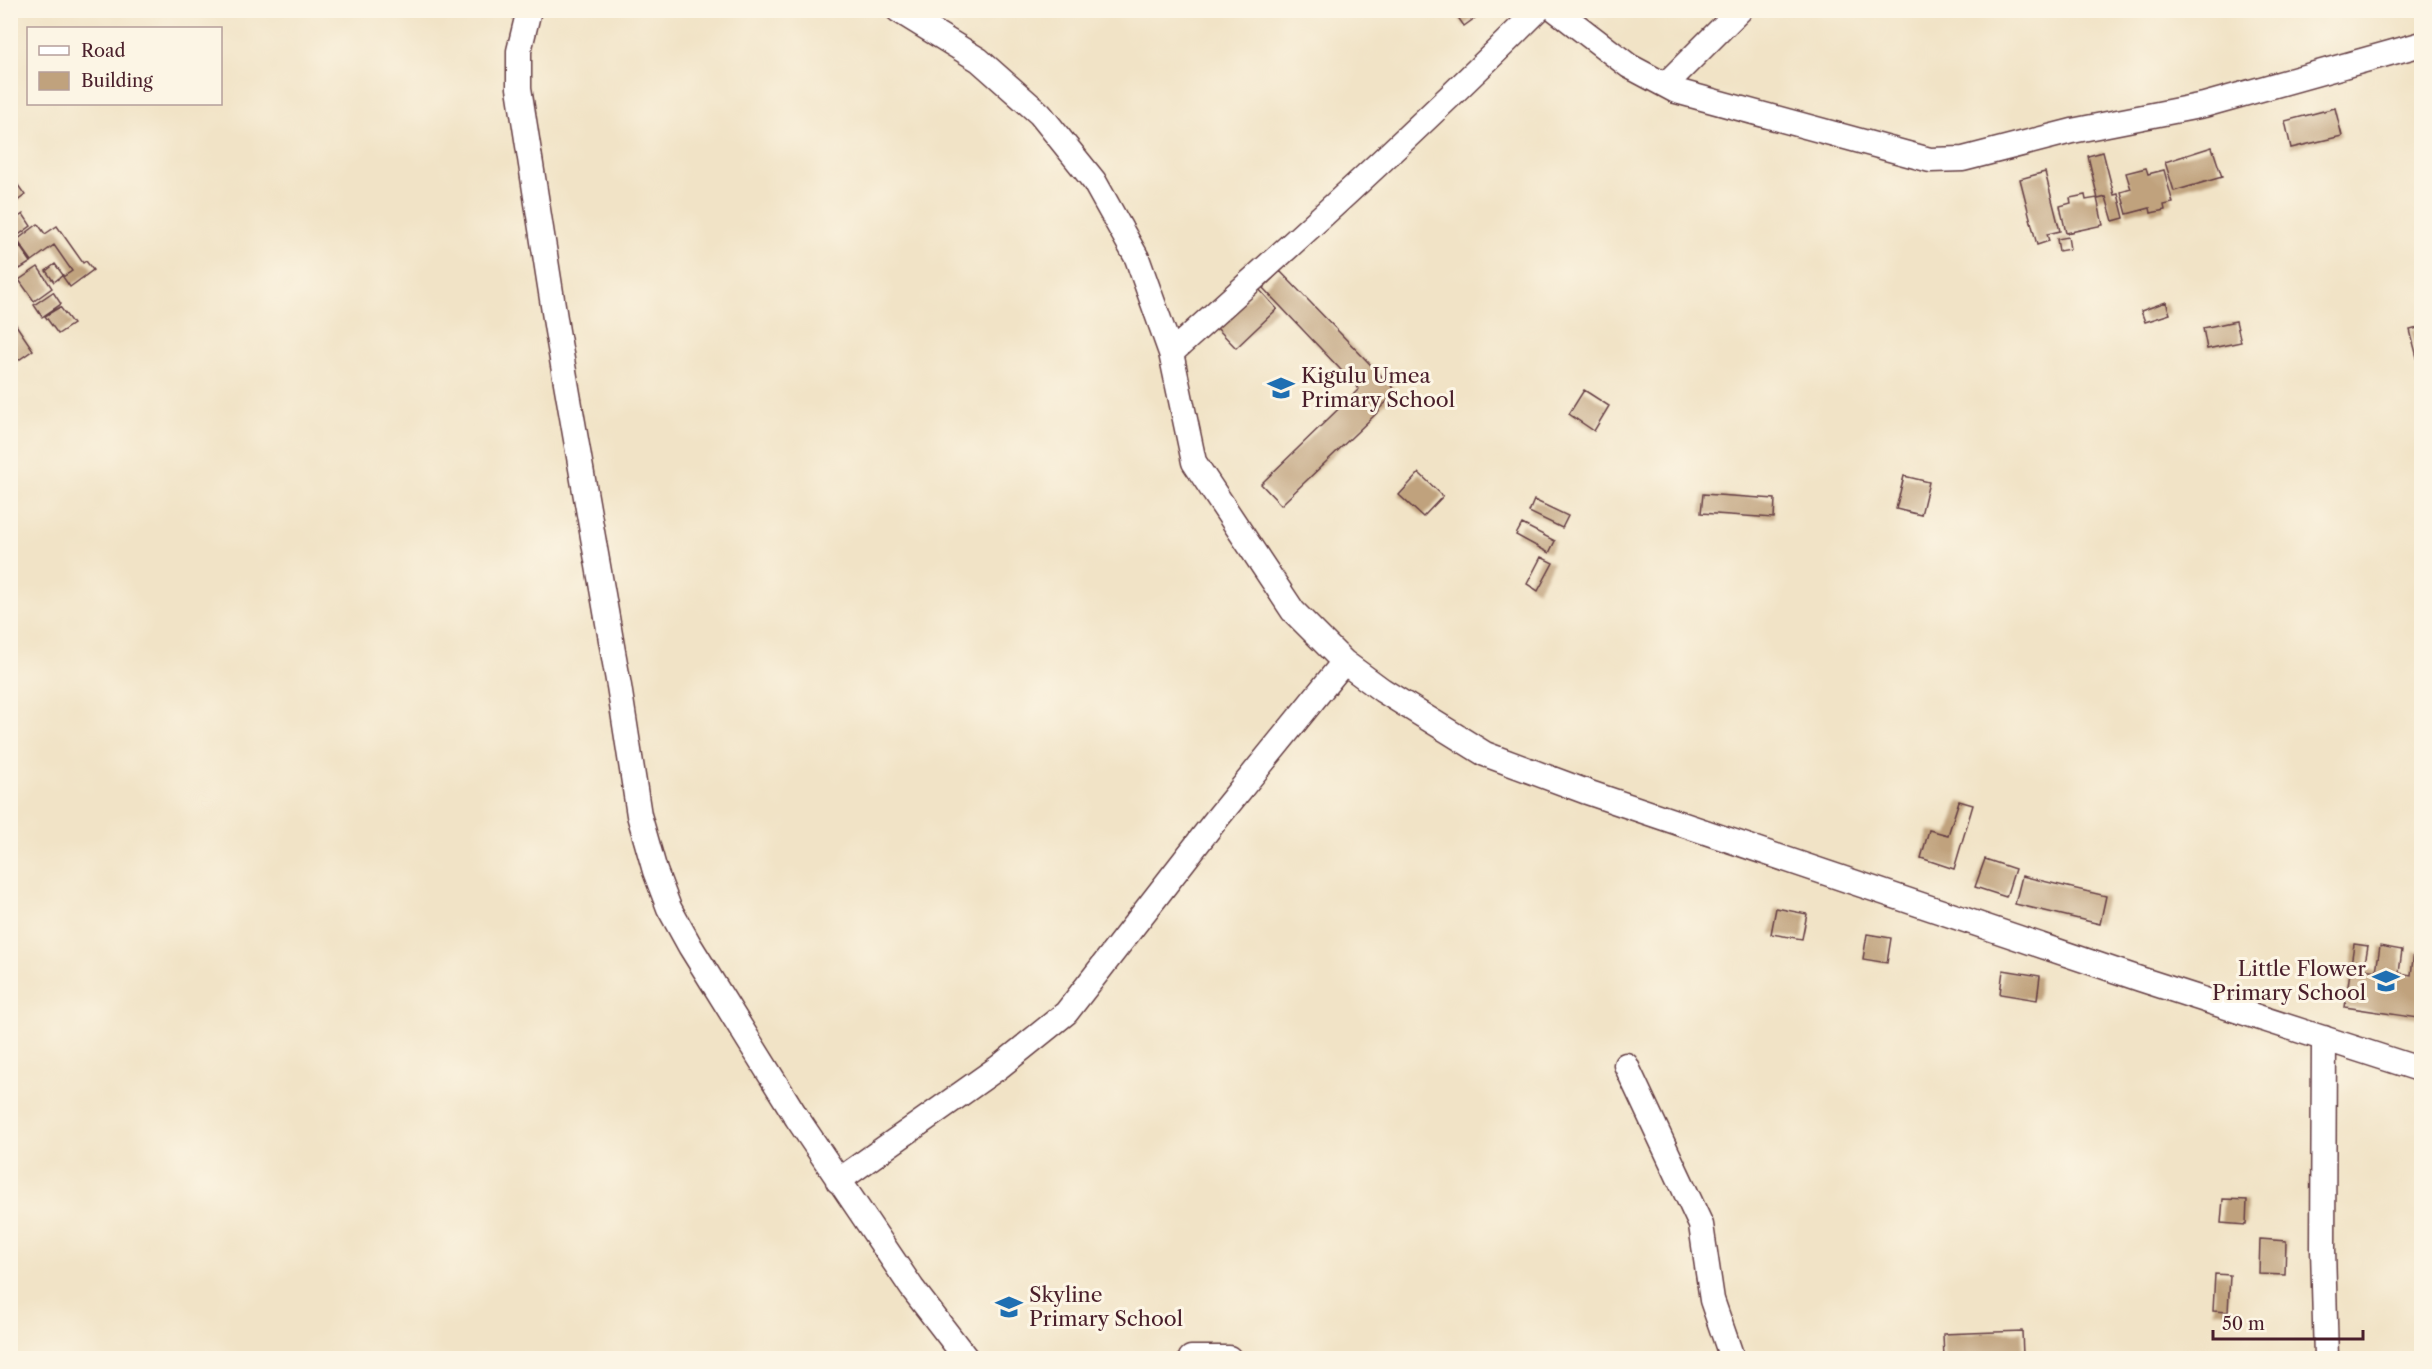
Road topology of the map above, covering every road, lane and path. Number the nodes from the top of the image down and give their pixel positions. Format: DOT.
graph roads {
  1 [pos="529,10"];
  2 [pos="897,10"];
  3 [pos="1740,10"];
  4 [pos="1540,11"];
  5 [pos="2421,44"];
  6 [pos="1665,85"];
  7 [pos="1171,353"];
  8 [pos="1344,662"];
  9 [pos="2324,1038"];
  10 [pos="1626,1065"];
  11 [pos="2421,1070"];
  12 [pos="838,1181"];
  13 [pos="966,1359"];
  14 [pos="1191,1359"];
  15 [pos="1229,1359"];
  16 [pos="1732,1359"];
  17 [pos="2326,1359"];
  1 -- 12 [label="street"];
  2 -- 7 [label="street"];
  3 -- 6 [label="street"];
  4 -- 6 [label="street"];
  4 -- 7 [label="street"];
  5 -- 6 [label="street"];
  7 -- 8 [label="street"];
  8 -- 9 [label="street"];
  8 -- 12 [label="street"];
  9 -- 11 [label="street"];
  9 -- 17 [label="street"];
  10 -- 16 [label="street"];
  12 -- 13 [label="street"];
  14 -- 15 [label="street"];
}
